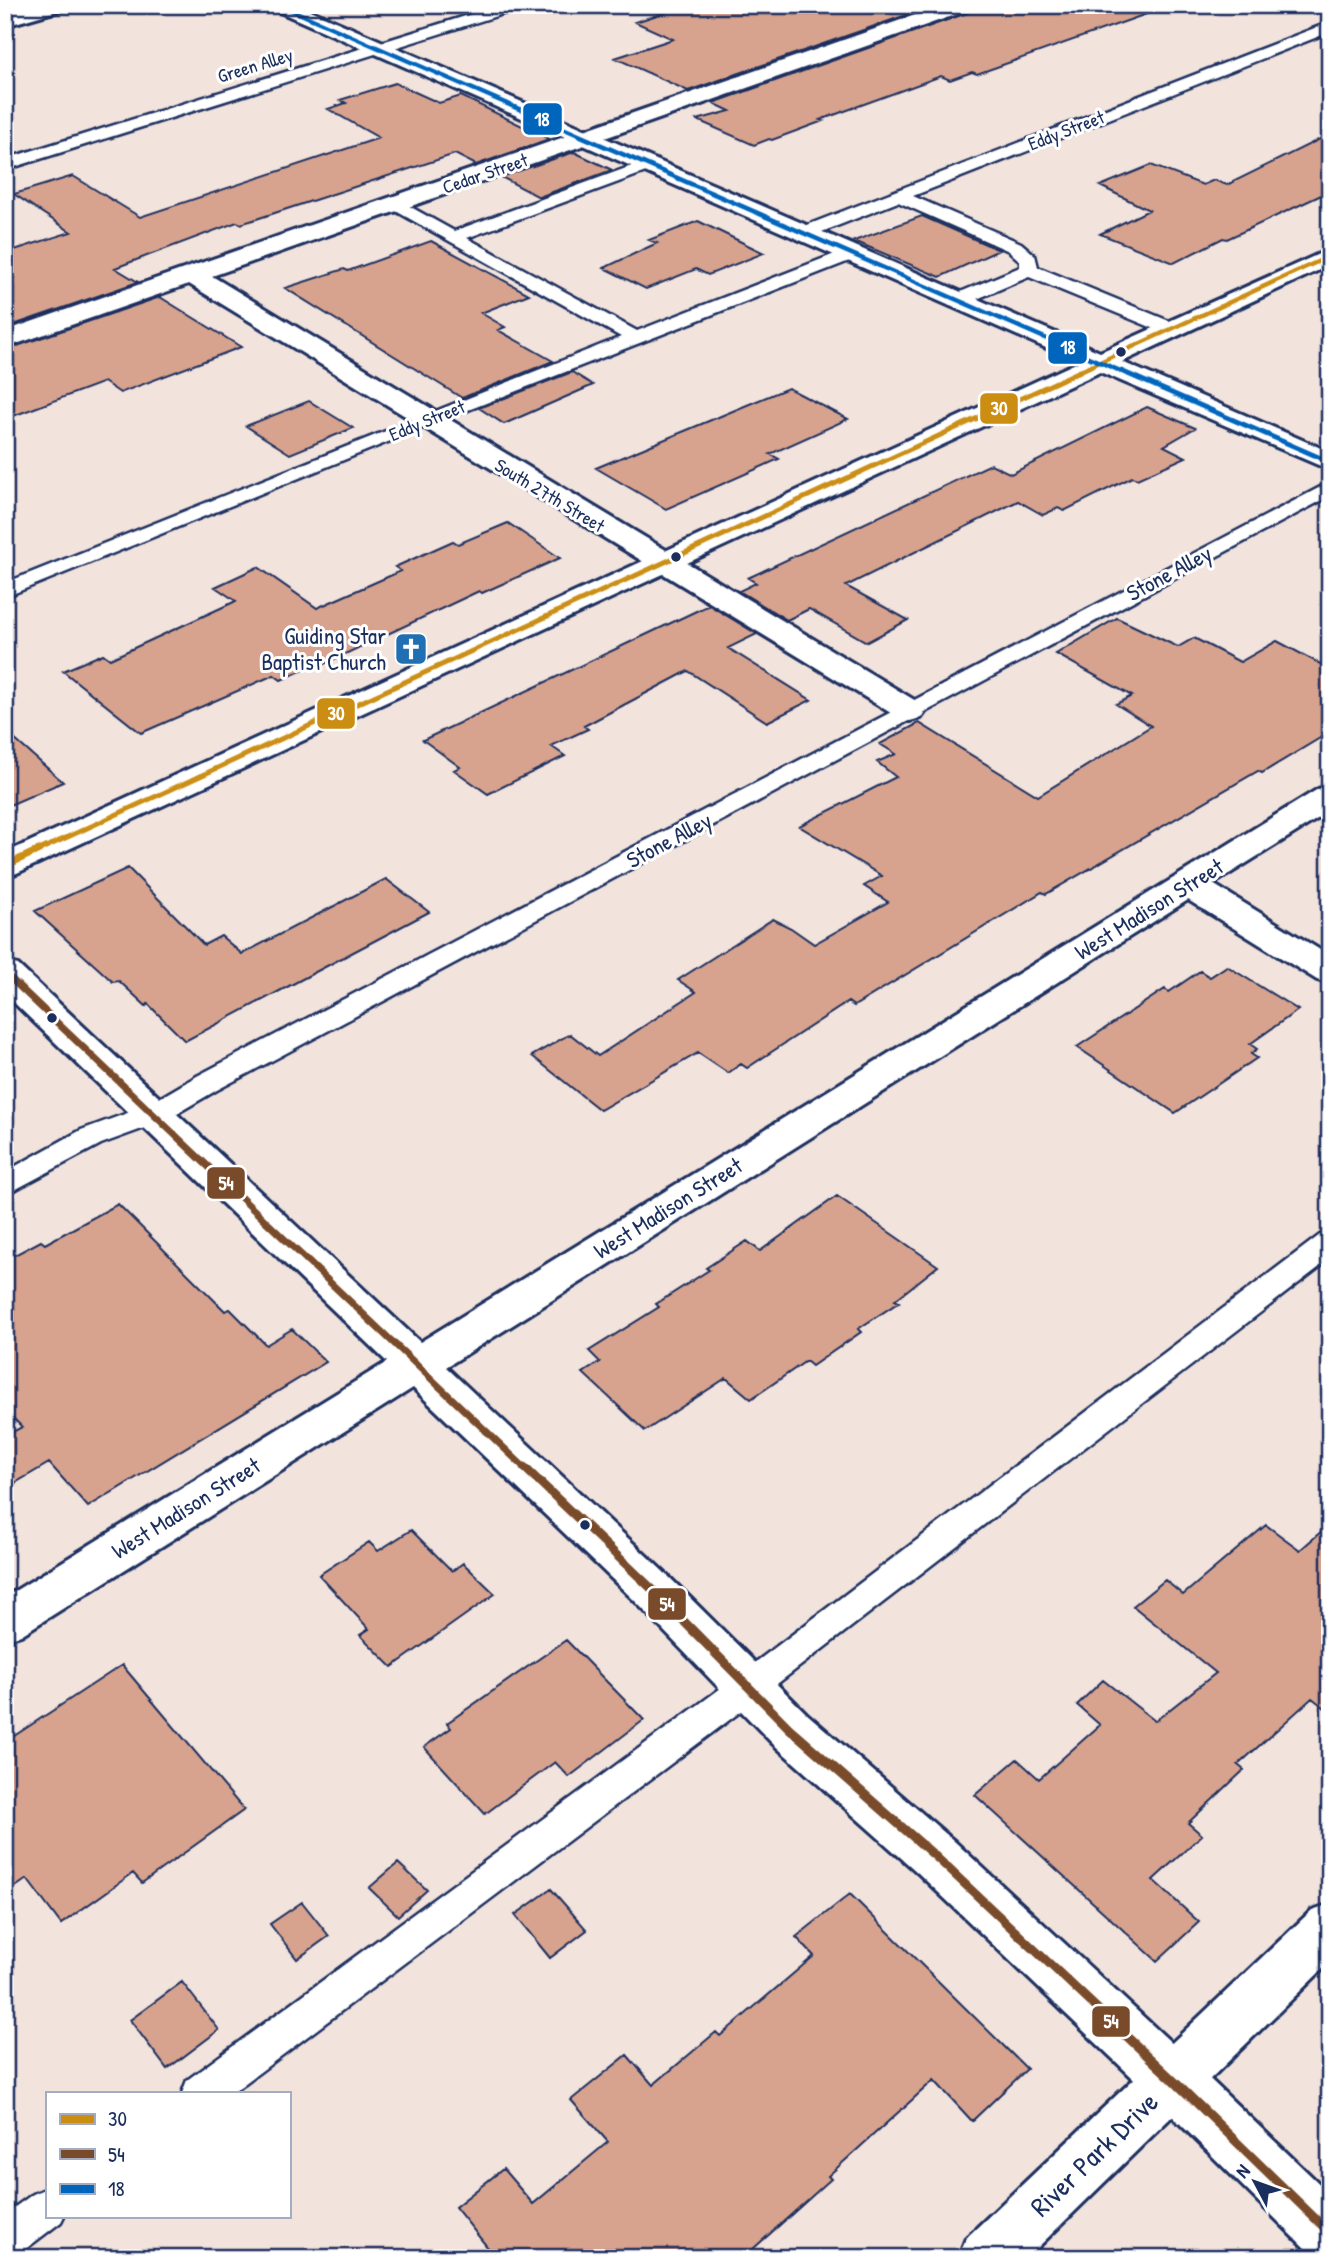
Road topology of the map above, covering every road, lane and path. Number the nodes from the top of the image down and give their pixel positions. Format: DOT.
graph roads {
  1 [pos="57,5"];
  2 [pos="280,5"];
  3 [pos="517,5"];
  4 [pos="965,5"];
  5 [pos="5,20"];
  6 [pos="1330,27"];
  7 [pos="380,48"];
  8 [pos="585,138"];
  9 [pos="5,165"];
  10 [pos="648,165"];
  11 [pos="898,196"];
  12 [pos="394,205"];
  13 [pos="803,233"];
  14 [pos="454,237"];
  15 [pos="851,254"];
  16 [pos="1330,256"];
  17 [pos="1029,270"];
  18 [pos="192,275"];
  19 [pos="958,300"];
  20 [pos="1172,329"];
  21 [pos="636,338"];
  22 [pos="5,341"];
  23 [pos="1099,363"];
  24 [pos="428,419"];
  25 [pos="1330,462"];
  26 [pos="1330,488"];
  27 [pos="663,562"];
  28 [pos="5,591"];
  29 [pos="910,712"];
  30 [pos="1330,796"];
  31 [pos="5,866"];
  32 [pos="1188,884"];
  33 [pos="1330,972"];
  34 [pos="5,973"];
  35 [pos="154,1114"];
  36 [pos="5,1185"];
  37 [pos="1330,1243"];
  38 [pos="416,1365"];
  39 [pos="5,1621"];
  40 [pos="748,1687"];
  41 [pos="1330,1927"];
  42 [pos="1172,2079"];
  43 [pos="202,2092"];
  44 [pos="46,2209"];
  45 [pos="1330,2233"];
  46 [pos="5,2240"];
  47 [pos="986,2258"];
  1 -- 5 [label="street"];
  2 -- 7 [label="street"];
  3 -- 7 [label="lane, Green Alley"];
  4 -- 8 [label="street, Cedar Street"];
  6 -- 11 [label="lane, Eddy Street"];
  7 -- 8 [label="street"];
  7 -- 9 [label="lane, Green Alley"];
  8 -- 10 [label="street"];
  8 -- 12 [label="street, Cedar Street"];
  10 -- 13 [label="street"];
  10 -- 14 [label="lane"];
  11 -- 13 [label="lane, Eddy Street"];
  11 -- 17 [label="lane"];
  12 -- 14 [label="lane"];
  12 -- 18 [label="street, Cedar Street"];
  13 -- 15 [label="street"];
  14 -- 21 [label="lane"];
  15 -- 19 [label="street"];
  15 -- 21 [label="lane, Eddy Street"];
  16 -- 20 [label="street"];
  17 -- 19 [label="lane"];
  17 -- 20 [label="lane"];
  18 -- 22 [label="street, Cedar Street"];
  18 -- 24 [label="street, South 27th Street"];
  19 -- 23 [label="street"];
  20 -- 23 [label="street"];
  21 -- 24 [label="lane, Eddy Street"];
  23 -- 25 [label="street"];
  23 -- 27 [label="street"];
  24 -- 27 [label="street, South 27th Street"];
  24 -- 28 [label="lane, Eddy Street"];
  26 -- 29 [label="lane, Stone Alley"];
  27 -- 29 [label="street, South 27th Street"];
  27 -- 31 [label="street"];
  29 -- 35 [label="lane, Stone Alley"];
  30 -- 32 [label="street, West Madison Street"];
  32 -- 33 [label="street"];
  32 -- 38 [label="street, West Madison Street"];
  34 -- 35 [label="street"];
  35 -- 36 [label="lane, Stone Alley"];
  35 -- 38 [label="street"];
  37 -- 40 [label="lane"];
  38 -- 39 [label="street, West Madison Street"];
  38 -- 40 [label="street"];
  40 -- 42 [label="street"];
  40 -- 43 [label="lane"];
  41 -- 42 [label="street, River Park Drive"];
  42 -- 45 [label="street"];
  42 -- 47 [label="street, River Park Drive"];
  44 -- 46 [label="lane"];
}
